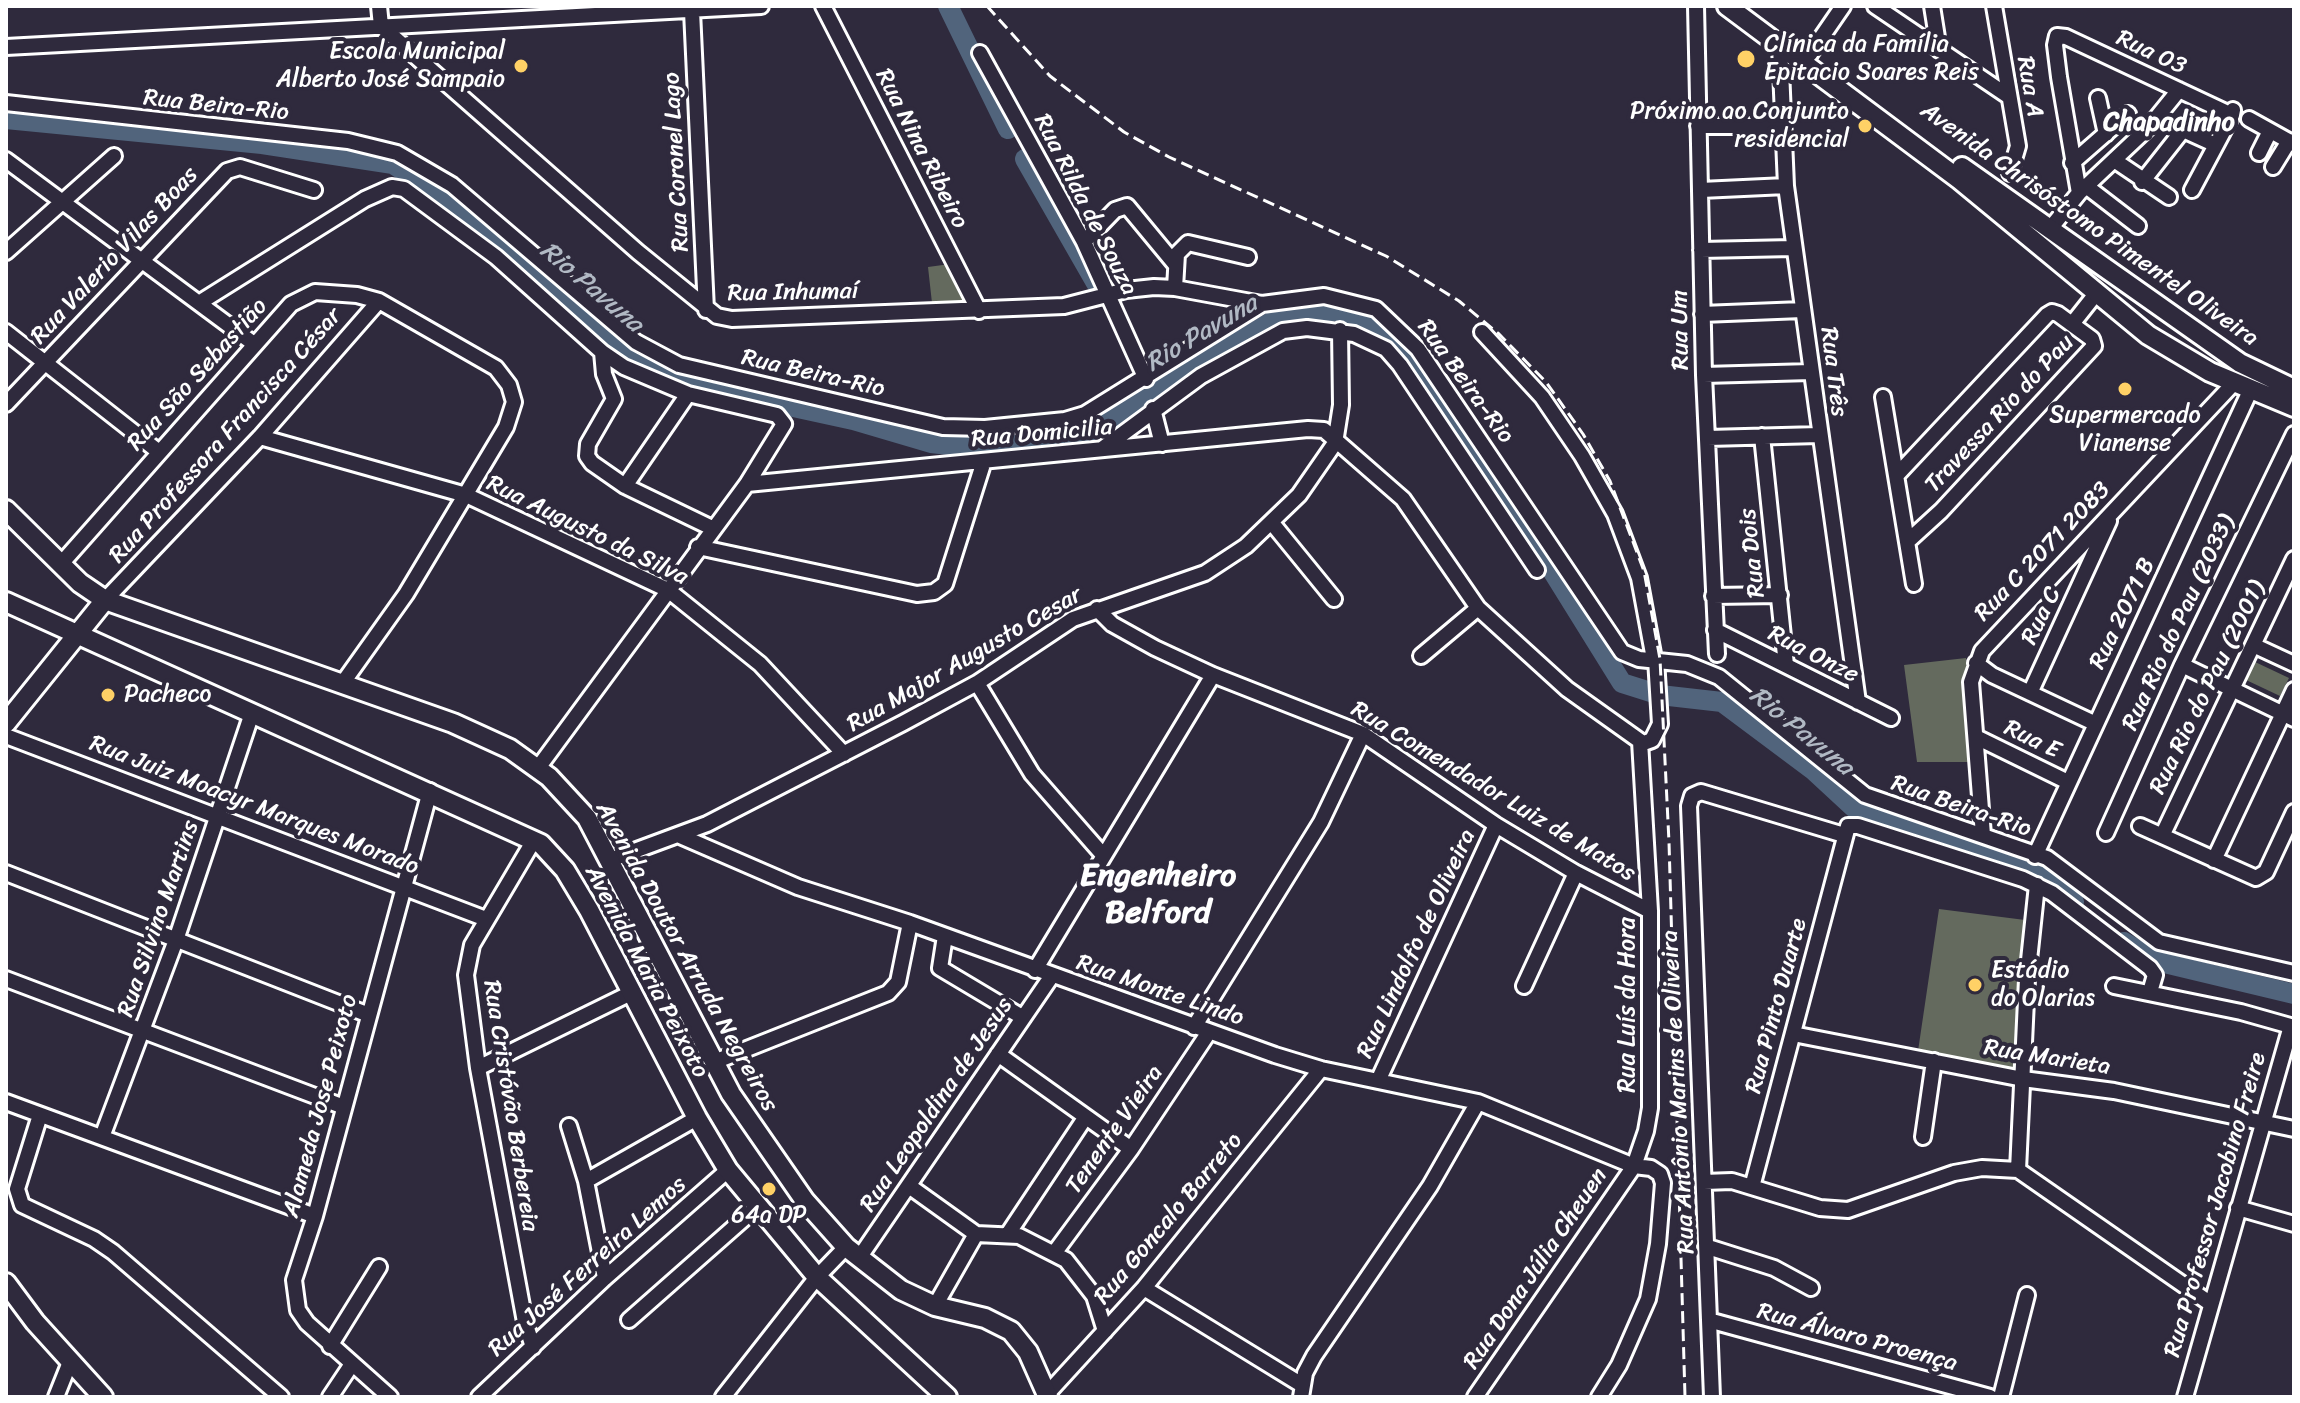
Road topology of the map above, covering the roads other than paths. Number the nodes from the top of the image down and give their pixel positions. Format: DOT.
graph roads {
  1 [pos="379,6"];
  2 [pos="761,6"];
  3 [pos="823,6"];
  4 [pos="1696,6"];
  5 [pos="1727,6"];
  6 [pos="1745,6"];
  7 [pos="1828,6"];
  8 [pos="1843,6"];
  9 [pos="1875,6"];
  10 [pos="1932,6"];
  11 [pos="1994,6"];
  12 [pos="692,11"];
  13 [pos="1831,22"];
  14 [pos="381,26"];
  15 [pos="1780,46"];
  16 [pos="6,47"];
  17 [pos="1939,50"];
  18 [pos="980,53"];
  19 [pos="1810,54"];
  20 [pos="2179,90"];
  21 [pos="2008,96"];
  22 [pos="2098,98"];
  23 [pos="6,103"];
  24 [pos="2128,114"];
  25 [pos="2249,119"];
  26 [pos="1698,126"];
  27 [pos="1782,126"];
  28 [pos="2270,131"];
  29 [pos="2106,134"];
  30 [pos="2291,142"];
  31 [pos="2216,145"];
  32 [pos="2259,153"];
  33 [pos="114,156"];
  34 [pos="6,160"];
  35 [pos="2114,160"];
  36 [pos="2072,163"];
  37 [pos="2273,167"];
  38 [pos="2010,173"];
  39 [pos="2142,182"];
  40 [pos="1786,186"];
  41 [pos="314,190"];
  42 [pos="1701,190"];
  43 [pos="2082,190"];
  44 [pos="2192,190"];
  45 [pos="2169,197"];
  46 [pos="63,200"];
  47 [pos="2138,226"];
  48 [pos="2049,230"];
  49 [pos="1084,242"];
  50 [pos="1793,248"];
  51 [pos="1701,250"];
  52 [pos="6,252"];
  53 [pos="1248,257"];
  54 [pos="140,259"];
  55 [pos="1175,264"];
  56 [pos="1175,288"];
  57 [pos="2140,294"];
  58 [pos="2095,295"];
  59 [pos="1107,296"];
  60 [pos="379,301"];
  61 [pos="199,303"];
  62 [pos="1262,304"];
  63 [pos="706,310"];
  64 [pos="1802,310"];
  65 [pos="979,311"];
  66 [pos="1702,314"];
  67 [pos="2124,318"];
  68 [pos="2072,324"];
  69 [pos="2190,327"];
  70 [pos="1340,330"];
  71 [pos="6,332"];
  72 [pos="1482,332"];
  73 [pos="254,344"];
  74 [pos="2169,349"];
  75 [pos="602,352"];
  76 [pos="46,362"];
  77 [pos="1811,372"];
  78 [pos="1704,375"];
  79 [pos="1146,379"];
  80 [pos="2242,388"];
  81 [pos="2294,389"];
  82 [pos="688,394"];
  83 [pos="1883,397"];
  84 [pos="6,404"];
  85 [pos="2294,407"];
  86 [pos="1153,409"];
  87 [pos="2294,434"];
  88 [pos="1819,435"];
  89 [pos="1762,436"];
  90 [pos="260,437"];
  91 [pos="1708,438"];
  92 [pos="1335,443"];
  93 [pos="1162,444"];
  94 [pos="1101,450"];
  95 [pos="159,452"];
  96 [pos="984,461"];
  97 [pos="1896,476"];
  98 [pos="747,484"];
  99 [pos="625,486"];
  100 [pos="466,495"];
  101 [pos="6,510"];
  102 [pos="2112,513"];
  103 [pos="1272,523"];
  104 [pos="712,528"];
  105 [pos="1907,542"];
  106 [pos="698,547"];
  107 [pos="2294,559"];
  108 [pos="60,565"];
  109 [pos="1537,570"];
  110 [pos="1914,584"];
  111 [pos="668,590"];
  112 [pos="1780,595"];
  113 [pos="1713,596"];
  114 [pos="1334,599"];
  115 [pos="105,600"];
  116 [pos="6,602"];
  117 [pos="1478,608"];
  118 [pos="1097,609"];
  119 [pos="1715,630"];
  120 [pos="77,635"];
  121 [pos="2253,645"];
  122 [pos="1717,654"];
  123 [pos="1421,656"];
  124 [pos="1655,659"];
  125 [pos="1976,663"];
  126 [pos="2294,664"];
  127 [pos="1786,665"];
  128 [pos="2182,665"];
  129 [pos="1213,675"];
  130 [pos="977,683"];
  131 [pos="342,684"];
  132 [pos="2232,689"];
  133 [pos="2294,690"];
  134 [pos="2030,693"];
  135 [pos="1858,702"];
  136 [pos="11,708"];
  137 [pos="252,713"];
  138 [pos="2289,716"];
  139 [pos="1891,718"];
  140 [pos="2094,723"];
  141 [pos="1363,734"];
  142 [pos="6,736"];
  143 [pos="1976,737"];
  144 [pos="1642,745"];
  145 [pos="844,754"];
  146 [pos="538,768"];
  147 [pos="2068,782"];
  148 [pos="430,791"];
  149 [pos="2294,812"];
  150 [pos="218,816"];
  151 [pos="1496,825"];
  152 [pos="2140,826"];
  153 [pos="1846,831"];
  154 [pos="2106,833"];
  155 [pos="678,835"];
  156 [pos="1983,835"];
  157 [pos="2162,836"];
  158 [pos="534,840"];
  159 [pos="1103,855"];
  160 [pos="2035,856"];
  161 [pos="610,860"];
  162 [pos="2214,860"];
  163 [pos="6,873"];
  164 [pos="1576,873"];
  165 [pos="2037,885"];
  166 [pos="403,886"];
  167 [pos="1650,911"];
  168 [pos="486,919"];
  169 [pos="910,923"];
  170 [pos="945,936"];
  171 [pos="176,940"];
  172 [pos="1035,970"];
  173 [pos="2294,973"];
  174 [pos="1051,977"];
  175 [pos="6,979"];
  176 [pos="1524,986"];
  177 [pos="2114,986"];
  178 [pos="633,992"];
  179 [pos="2150,992"];
  180 [pos="369,1015"];
  181 [pos="1022,1017"];
  182 [pos="2292,1026"];
  183 [pos="1202,1030"];
  184 [pos="143,1031"];
  185 [pos="1793,1034"];
  186 [pos="998,1054"];
  187 [pos="1934,1061"];
  188 [pos="714,1062"];
  189 [pos="478,1068"];
  190 [pos="1321,1069"];
  191 [pos="2023,1079"];
  192 [pos="1378,1081"];
  193 [pos="6,1102"];
  194 [pos="1478,1102"];
  195 [pos="344,1107"];
  196 [pos="40,1115"];
  197 [pos="697,1118"];
  198 [pos="1085,1118"];
  199 [pos="2263,1121"];
  200 [pos="569,1126"];
  201 [pos="2294,1129"];
  202 [pos="102,1137"];
  203 [pos="1923,1137"];
  204 [pos="1131,1149"];
  205 [pos="1634,1166"];
  206 [pos="728,1170"];
  207 [pos="2018,1170"];
  208 [pos="586,1181"];
  209 [pos="1704,1182"];
  210 [pos="909,1186"];
  211 [pos="1752,1187"];
  212 [pos="756,1208"];
  213 [pos="2238,1208"];
  214 [pos="315,1216"];
  215 [pos="2294,1224"];
  216 [pos="976,1234"];
  217 [pos="1008,1234"];
  218 [pos="1708,1247"];
  219 [pos="852,1252"];
  220 [pos="1055,1252"];
  221 [pos="379,1267"];
  222 [pos="817,1277"];
  223 [pos="605,1278"];
  224 [pos="8,1288"];
  225 [pos="1144,1288"];
  226 [pos="1811,1288"];
  227 [pos="2027,1295"];
  228 [pos="2211,1304"];
  229 [pos="935,1306"];
  230 [pos="629,1320"];
  231 [pos="1712,1321"];
  232 [pos="1105,1331"];
  233 [pos="330,1346"];
  234 [pos="533,1347"];
  235 [pos="70,1362"];
  236 [pos="352,1364"];
  237 [pos="1302,1391"];
  238 [pos="1048,1395"];
  239 [pos="56,1397"];
  240 [pos="103,1397"];
  241 [pos="281,1397"];
  242 [pos="330,1397"];
  243 [pos="390,1397"];
  244 [pos="479,1397"];
  245 [pos="723,1397"];
  246 [pos="947,1397"];
  247 [pos="1475,1397"];
  248 [pos="1599,1397"];
  249 [pos="1712,1397"];
  250 [pos="1990,1397"];
  251 [pos="2001,1397"];
  252 [pos="2185,1397"];
  1 -- 14 [label="street"];
  2 -- 12 [label="street"];
  3 -- 65 [label="street, Rua Nina Ribeiro"];
  4 -- 26 [label="street, Rua Um"];
  5 -- 15 [label="main road, Avenida Chrisóstomo Pimentel Oliveira"];
  6 -- 19 [label="main road, Avenida Chrisóstomo Pimentel Oliveira"];
  7 -- 13 [label="street"];
  8 -- 13 [label="street"];
  9 -- 17 [label="street"];
  10 -- 17 [label="street"];
  11 -- 21 [label="street, Rua A"];
  12 -- 14 [label="street"];
  12 -- 63 [label="street, Rua Coronel Lago"];
  13 -- 19 [label="street"];
  14 -- 16 [label="street"];
  14 -- 63 [label="street, Rua Inhumaí"];
  15 -- 27 [label="street, Rua Três"];
  15 -- 58 [label="main road, Avenida Chrisóstomo Pimentel Oliveira"];
  17 -- 21 [label="street"];
  18 -- 49 [label="street, Rua Rilda de Souza"];
  19 -- 48 [label="main road, Avenida Chrisóstomo Pimentel Oliveira"];
  20 -- 31 [label="street, Rua 03"];
  20 -- 35 [label="street"];
  20 -- 36 [label="street, Rua 03"];
  21 -- 38 [label="street, Rua A"];
  22 -- 29 [label="street"];
  23 -- 79 [label="street, Rua Beira-Rio"];
  24 -- 29 [label="street"];
  25 -- 28 [label="street"];
  26 -- 27 [label="street"];
  26 -- 42 [label="street, Rua Um"];
  27 -- 40 [label="street, Rua Três"];
  28 -- 30 [label="street"];
  28 -- 32 [label="street"];
  29 -- 36 [label="street"];
  30 -- 37 [label="street"];
  31 -- 39 [label="street"];
  31 -- 44 [label="street"];
  33 -- 46 [label="street"];
  34 -- 46 [label="street"];
  35 -- 39 [label="street"];
  35 -- 43 [label="street"];
  36 -- 43 [label="street"];
  39 -- 45 [label="street"];
  40 -- 42 [label="street"];
  40 -- 50 [label="street, Rua Três"];
  41 -- 54 [label="street, Rua Valerio Vilas Boas"];
  42 -- 51 [label="street, Rua Um"];
  43 -- 47 [label="street"];
  43 -- 48 [label="street"];
  46 -- 52 [label="street"];
  46 -- 54 [label="street"];
  48 -- 57 [label="main road, Avenida Chrisóstomo Pimentel Oliveira"];
  49 -- 55 [label="street"];
  49 -- 59 [label="street, Rua Rilda de Souza"];
  50 -- 51 [label="street"];
  50 -- 64 [label="street, Rua Três"];
  51 -- 66 [label="street, Rua Um"];
  53 -- 55 [label="street"];
  54 -- 61 [label="street"];
  54 -- 76 [label="street, Rua Valerio Vilas Boas"];
  55 -- 56 [label="street"];
  56 -- 59 [label="street, Rua Inhumaí"];
  56 -- 62 [label="street, Rua Inhumaí"];
  57 -- 67 [label="main road"];
  57 -- 69 [label="main road, Avenida Chrisóstomo Pimentel Oliveira"];
  58 -- 67 [label="main road, Avenida Chrisóstomo Pimentel Oliveira"];
  58 -- 68 [label="street"];
  59 -- 65 [label="street, Rua Inhumaí"];
  59 -- 79 [label="street, Rua Rilda de Souza"];
  60 -- 73 [label="street, Rua São Sebastião"];
  60 -- 90 [label="street, Rua Professora Francisca César"];
  60 -- 100 [label="street, Rua São Sebastião"];
  61 -- 73 [label="street"];
  61 -- 75 [label="street"];
  62 -- 79 [label="street, Rua Beira-Rio"];
  62 -- 124 [label="street, Rua Beira-Rio"];
  63 -- 65 [label="street, Rua Inhumaí"];
  64 -- 66 [label="street"];
  64 -- 77 [label="street, Rua Três"];
  66 -- 78 [label="street, Rua Um"];
  67 -- 74 [label="main road, Avenida Chrisóstomo Pimentel Oliveira"];
  68 -- 97 [label="street, Travessa Rio do Pau"];
  68 -- 105 [label="street, Travessa Rio do Pau"];
  69 -- 74 [label="main road"];
  69 -- 81 [label="main road, Avenida Chrisóstomo Pimentel Oliveira"];
  70 -- 86 [label="street"];
  70 -- 92 [label="street, Rua Major Augusto Cesar"];
  70 -- 109 [label="street"];
  71 -- 76 [label="street"];
  72 -- 124 [label="street"];
  73 -- 95 [label="street, Rua São Sebastião"];
  74 -- 80 [label="main road, Avenida Chrisóstomo Pimentel Oliveira"];
  75 -- 82 [label="street"];
  75 -- 99 [label="street"];
  76 -- 84 [label="street, Rua Valerio Vilas Boas"];
  76 -- 95 [label="street"];
  77 -- 78 [label="street"];
  77 -- 88 [label="street, Rua Três"];
  78 -- 91 [label="street, Rua Um"];
  80 -- 85 [label="main road, Avenida Chrisóstomo Pimentel Oliveira"];
  80 -- 102 [label="street, Rua C 2071 2083"];
  80 -- 140 [label="street, Rua 2071 B"];
  82 -- 98 [label="street"];
  82 -- 99 [label="street"];
  83 -- 97 [label="street"];
  86 -- 93 [label="street"];
  86 -- 94 [label="street"];
  87 -- 128 [label="street, Rua Rio do Pau (2033)"];
  88 -- 89 [label="street"];
  88 -- 135 [label="street, Rua Três"];
  89 -- 91 [label="street"];
  89 -- 112 [label="street, Rua Dois"];
  90 -- 100 [label="street, Rua Augusto da Silva"];
  90 -- 115 [label="street, Rua Professora Francisca César"];
  91 -- 113 [label="street, Rua Um"];
  92 -- 93 [label="street, Rua Domicilia"];
  92 -- 103 [label="street, Rua Major Augusto Cesar"];
  92 -- 117 [label="street, Rua Domicilia"];
  93 -- 94 [label="street, Rua Domicilia"];
  94 -- 96 [label="street, Rua Domicilia"];
  95 -- 108 [label="street, Rua São Sebastião"];
  96 -- 98 [label="street, Rua Domicilia"];
  96 -- 106 [label="street"];
  97 -- 105 [label="street"];
  98 -- 104 [label="street"];
  99 -- 104 [label="street"];
  100 -- 111 [label="street, Rua Augusto da Silva"];
  100 -- 131 [label="street, Rua São Sebastião"];
  101 -- 108 [label="main road, Avenida Doutor Arruda Negreiros"];
  102 -- 125 [label="street, Rua C 2071 2083"];
  102 -- 134 [label="street, Rua C"];
  103 -- 114 [label="street"];
  103 -- 118 [label="street, Rua Major Augusto Cesar"];
  104 -- 106 [label="street"];
  105 -- 110 [label="street"];
  106 -- 111 [label="street"];
  107 -- 121 [label="street, Rua Rio do Pau (2001)"];
  108 -- 115 [label="main road, Avenida Doutor Arruda Negreiros"];
  111 -- 145 [label="street, Rua Augusto da Silva"];
  111 -- 146 [label="street"];
  112 -- 113 [label="street"];
  112 -- 127 [label="street, Rua Dois"];
  113 -- 119 [label="street, Rua Um"];
  115 -- 120 [label="main road"];
  115 -- 131 [label="main road, Avenida Doutor Arruda Negreiros"];
  116 -- 120 [label="main road, Avenida Maria Peixoto"];
  117 -- 123 [label="street"];
  117 -- 144 [label="street, Rua Domicilia"];
  118 -- 129 [label="street, Rua Comendador Luiz de Matos"];
  118 -- 130 [label="street, Rua Major Augusto Cesar"];
  119 -- 122 [label="street, Rua Um"];
  119 -- 127 [label="street, Rua Onze"];
  120 -- 136 [label="main road"];
  120 -- 137 [label="main road, Avenida Maria Peixoto"];
  121 -- 126 [label="street"];
  121 -- 132 [label="street, Rua Rio do Pau (2001)"];
  124 -- 144 [label="street"];
  124 -- 156 [label="street, Rua Beira-Rio"];
  125 -- 134 [label="street"];
  125 -- 143 [label="street, Rua C 2071 2083"];
  127 -- 135 [label="street, Rua Onze"];
  128 -- 132 [label="street"];
  128 -- 154 [label="street, Rua Rio do Pau (2033)"];
  129 -- 141 [label="street, Rua Comendador Luiz de Matos"];
  129 -- 159 [label="street"];
  130 -- 145 [label="street, Rua Major Augusto Cesar"];
  130 -- 159 [label="street"];
  131 -- 146 [label="main road, Avenida Doutor Arruda Negreiros"];
  132 -- 138 [label="street"];
  132 -- 157 [label="street, Rua Rio do Pau (2001)"];
  133 -- 138 [label="street"];
  134 -- 140 [label="street"];
  135 -- 139 [label="street, Rua Onze"];
  137 -- 148 [label="main road, Avenida Maria Peixoto"];
  137 -- 150 [label="street, Rua Silvino Martins"];
  138 -- 162 [label="street"];
  140 -- 147 [label="street, Rua 2071 B"];
  141 -- 151 [label="street, Rua Comendador Luiz de Matos"];
  141 -- 183 [label="street, Tenente Vieira"];
  142 -- 150 [label="street, Rua Juiz Moacyr Marques Morado"];
  143 -- 147 [label="street, Rua E"];
  143 -- 156 [label="street, Rua C 2071 2083"];
  144 -- 167 [label="street, Rua Luís da Hora"];
  145 -- 155 [label="street, Rua Major Augusto Cesar"];
  146 -- 161 [label="main road, Avenida Doutor Arruda Negreiros"];
  147 -- 160 [label="street, Rua 2071 B"];
  148 -- 158 [label="main road, Avenida Maria Peixoto"];
  148 -- 166 [label="street, Alameda Jose Peixoto"];
  149 -- 162 [label="street"];
  150 -- 166 [label="street, Rua Juiz Moacyr Marques Morado"];
  150 -- 171 [label="street, Rua Silvino Martins"];
  151 -- 164 [label="street, Rua Comendador Luiz de Matos"];
  151 -- 192 [label="street, Rua Lindolfo de Oliveira"];
  152 -- 157 [label="street"];
  153 -- 165 [label="street"];
  153 -- 185 [label="street, Rua Pinto Duarte"];
  153 -- 209 [label="street, Rua Antônio Marins de Oliveira"];
  155 -- 161 [label="street, Rua Major Augusto Cesar"];
  155 -- 169 [label="street, Rua Monte Lindo"];
  156 -- 160 [label="street, Rua Beira-Rio"];
  157 -- 162 [label="street"];
  158 -- 168 [label="street, Rua Cristóvão Berbereia"];
  158 -- 178 [label="main road, Avenida Maria Peixoto"];
  159 -- 172 [label="street"];
  160 -- 173 [label="street, Rua Beira-Rio"];
  161 -- 188 [label="main road, Avenida Doutor Arruda Negreiros"];
  163 -- 171 [label="street"];
  164 -- 167 [label="street, Rua Comendador Luiz de Matos"];
  164 -- 176 [label="street"];
  165 -- 179 [label="street"];
  165 -- 191 [label="street"];
  166 -- 168 [label="street, Rua Juiz Moacyr Marques Morado"];
  166 -- 180 [label="street, Alameda Jose Peixoto"];
  167 -- 205 [label="street, Rua Luís da Hora"];
  168 -- 189 [label="street, Rua Cristóvão Berbereia"];
  169 -- 170 [label="street, Rua Monte Lindo"];
  169 -- 188 [label="street"];
  170 -- 172 [label="street, Rua Monte Lindo"];
  170 -- 181 [label="street"];
  171 -- 180 [label="street"];
  171 -- 184 [label="street, Rua Silvino Martins"];
  172 -- 174 [label="street, Rua Monte Lindo"];
  174 -- 181 [label="street, Rua Leopoldina de Jesus"];
  174 -- 183 [label="street, Rua Monte Lindo"];
  175 -- 184 [label="street"];
  177 -- 179 [label="street"];
  178 -- 189 [label="street"];
  178 -- 197 [label="main road, Avenida Maria Peixoto"];
  179 -- 182 [label="street"];
  180 -- 195 [label="street, Alameda Jose Peixoto"];
  181 -- 186 [label="street, Rua Leopoldina de Jesus"];
  182 -- 199 [label="street, Rua Professor Jacobino Freire"];
  183 -- 190 [label="street, Rua Monte Lindo"];
  183 -- 204 [label="street, Tenente Vieira"];
  184 -- 195 [label="street"];
  184 -- 202 [label="street, Rua Silvino Martins"];
  185 -- 187 [label="street, Rua Marieta"];
  185 -- 211 [label="street, Rua Pinto Duarte"];
  186 -- 198 [label="street"];
  186 -- 210 [label="street, Rua Leopoldina de Jesus"];
  187 -- 191 [label="street, Rua Marieta"];
  187 -- 203 [label="street"];
  188 -- 219 [label="main road, Avenida Doutor Arruda Negreiros"];
  189 -- 234 [label="street, Rua Cristóvão Berbereia"];
  190 -- 192 [label="street, Rua Monte Lindo"];
  190 -- 225 [label="street, Rua Goncalo Barreto"];
  191 -- 199 [label="street, Rua Marieta"];
  191 -- 207 [label="street"];
  192 -- 194 [label="street, Rua Monte Lindo"];
  193 -- 196 [label="street"];
  194 -- 205 [label="street, Rua Monte Lindo"];
  194 -- 237 [label="street"];
  195 -- 214 [label="street, Alameda Jose Peixoto"];
  196 -- 202 [label="street"];
  196 -- 241 [label="street"];
  197 -- 206 [label="main road, Avenida Maria Peixoto"];
  197 -- 208 [label="street"];
  198 -- 204 [label="street"];
  198 -- 217 [label="street"];
  199 -- 201 [label="street, Rua Marieta"];
  199 -- 213 [label="street, Rua Professor Jacobino Freire"];
  200 -- 208 [label="street"];
  202 -- 214 [label="street"];
  204 -- 220 [label="street, Tenente Vieira"];
  205 -- 247 [label="street, Rua Dona Júlia Cheuen"];
  205 -- 248 [label="street, Rua Monte Lindo"];
  206 -- 212 [label="main road, Avenida Maria Peixoto"];
  206 -- 223 [label="street, Rua José Ferreira Lemos"];
  207 -- 211 [label="street"];
  207 -- 228 [label="street"];
  208 -- 223 [label="street"];
  209 -- 211 [label="street"];
  209 -- 218 [label="street, Rua Antônio Marins de Oliveira"];
  210 -- 216 [label="street"];
  210 -- 219 [label="street, Rua Leopoldina de Jesus"];
  212 -- 222 [label="main road, Avenida Maria Peixoto"];
  212 -- 230 [label="street"];
  213 -- 215 [label="street"];
  213 -- 228 [label="street, Rua Professor Jacobino Freire"];
  214 -- 233 [label="street, Alameda Jose Peixoto"];
  216 -- 217 [label="street"];
  216 -- 229 [label="street"];
  217 -- 220 [label="street"];
  218 -- 226 [label="street"];
  218 -- 231 [label="street, Rua Antônio Marins de Oliveira"];
  219 -- 222 [label="street, Rua Leopoldina de Jesus"];
  219 -- 229 [label="main road, Avenida Doutor Arruda Negreiros"];
  220 -- 232 [label="street"];
  221 -- 233 [label="street"];
  222 -- 245 [label="street, Rua Leopoldina de Jesus"];
  222 -- 246 [label="main road, Avenida Maria Peixoto"];
  223 -- 234 [label="street, Rua José Ferreira Lemos"];
  224 -- 235 [label="main road"];
  225 -- 232 [label="street, Rua Goncalo Barreto"];
  225 -- 237 [label="street"];
  227 -- 251 [label="street"];
  228 -- 252 [label="street, Rua Professor Jacobino Freire"];
  229 -- 238 [label="main road, Avenida Doutor Arruda Negreiros"];
  231 -- 249 [label="street, Rua Antônio Marins de Oliveira"];
  231 -- 250 [label="street, Rua Álvaro Proença"];
  232 -- 238 [label="street, Rua Goncalo Barreto"];
  233 -- 236 [label="street, Alameda Jose Peixoto"];
  234 -- 244 [label="street, Rua José Ferreira Lemos"];
  235 -- 239 [label="street"];
  235 -- 240 [label="main road"];
  236 -- 242 [label="street"];
  236 -- 243 [label="street, Alameda Jose Peixoto"];
}
